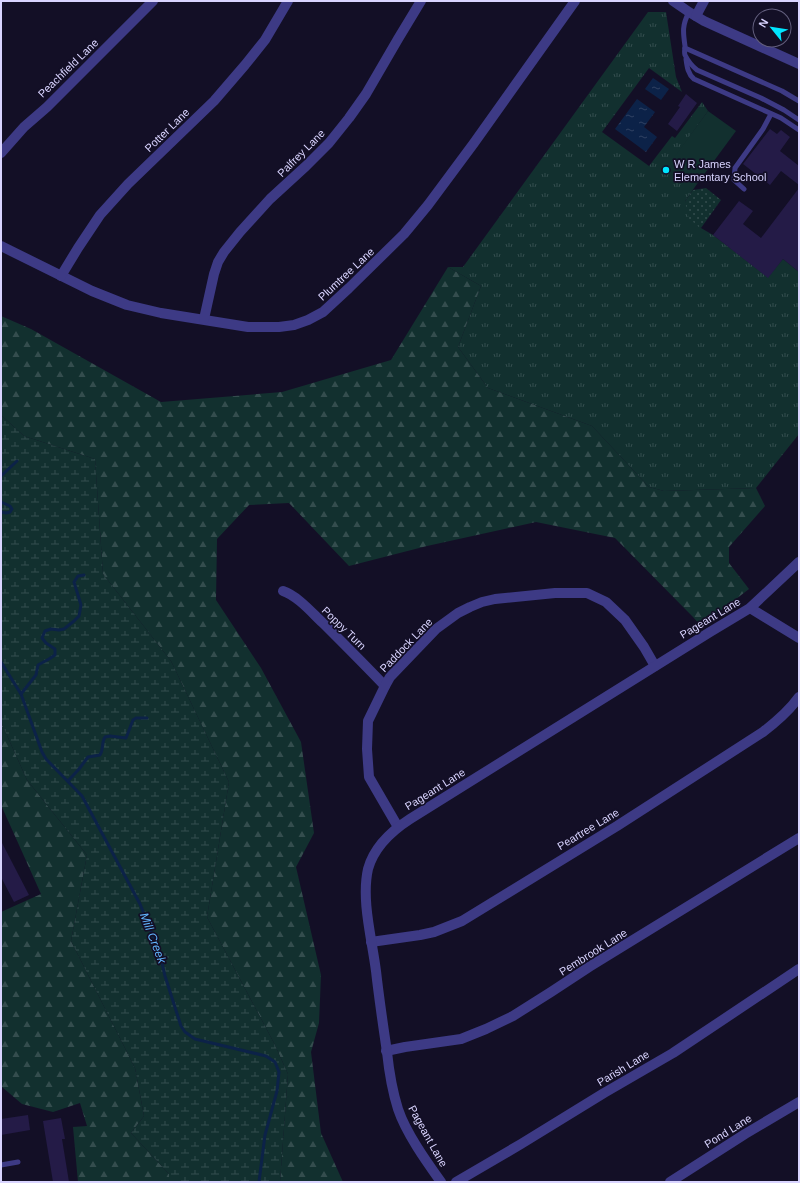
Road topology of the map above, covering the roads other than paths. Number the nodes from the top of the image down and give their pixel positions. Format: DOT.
graph roads {
  1 [pos="153,1"];
  2 [pos="288,1"];
  3 [pos="421,1"];
  4 [pos="575,1"];
  5 [pos="674,1"];
  6 [pos="704,1"];
  7 [pos="692,14"];
  8 [pos="685,48"];
  9 [pos="685,54"];
  10 [pos="799,64"];
  11 [pos="799,101"];
  12 [pos="771,114"];
  13 [pos="799,120"];
  14 [pos="799,130"];
  15 [pos="1,153"];
  16 [pos="744,190"];
  17 [pos="1,246"];
  18 [pos="62,276"];
  19 [pos="204,320"];
  20 [pos="799,562"];
  21 [pos="284,591"];
  22 [pos="750,608"];
  23 [pos="799,638"];
  24 [pos="655,666"];
  25 [pos="385,686"];
  26 [pos="799,697"];
  27 [pos="398,827"];
  28 [pos="799,838"];
  29 [pos="371,942"];
  30 [pos="799,969"];
  31 [pos="386,1051"];
  32 [pos="799,1102"];
  33 [pos="18,1162"];
  34 [pos="1,1165"];
  35 [pos="440,1182"];
  36 [pos="456,1182"];
  37 [pos="670,1182"];
  1 -- 15 [label="street, Peachfield Lane"];
  2 -- 18 [label="street, Potter Lane"];
  3 -- 19 [label="street, Palfrey Lane"];
  4 -- 19 [label="street, Plumtree Lane"];
  5 -- 7 [label="street"];
  6 -- 7 [label="street"];
  7 -- 8 [label="lane"];
  7 -- 10 [label="street"];
  8 -- 9 [label="lane"];
  8 -- 11 [label="lane"];
  9 -- 12 [label="lane"];
  9 -- 13 [label="lane"];
  12 -- 14 [label="lane"];
  12 -- 16 [label="lane"];
  17 -- 18 [label="street, Plumtree Lane"];
  18 -- 19 [label="street, Plumtree Lane"];
  20 -- 22 [label="street, Pageant Lane"];
  21 -- 25 [label="street, Poppy Turn"];
  22 -- 23 [label="street"];
  22 -- 24 [label="street, Pageant Lane"];
  24 -- 25 [label="street, Paddock Lane"];
  24 -- 27 [label="street, Pageant Lane"];
  25 -- 27 [label="street, Paddock Lane"];
  26 -- 29 [label="street, Peartree Lane"];
  27 -- 29 [label="street, Pageant Lane"];
  28 -- 31 [label="street, Pembrook Lane"];
  29 -- 31 [label="street, Pageant Lane"];
  30 -- 36 [label="street, Parish Lane"];
  31 -- 35 [label="street, Pageant Lane"];
  32 -- 37 [label="street, Pond Lane"];
  33 -- 34 [label="lane"];
}
